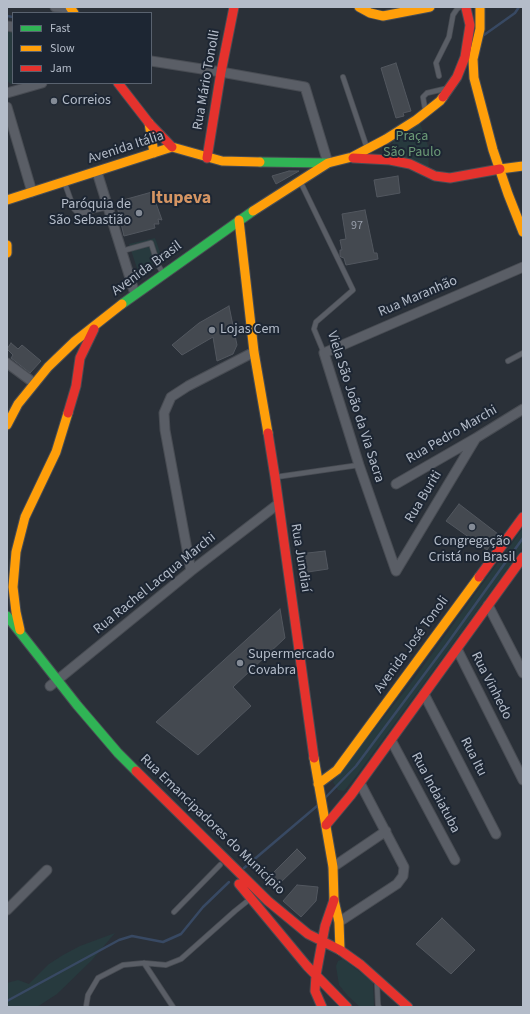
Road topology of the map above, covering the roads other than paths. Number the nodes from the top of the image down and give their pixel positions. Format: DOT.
graph roads {
  1 [pos="54,7"];
  2 [pos="234,7"];
  3 [pos="359,7"];
  4 [pos="430,7"];
  5 [pos="464,7"];
  6 [pos="480,7"];
  7 [pos="72,10"];
  8 [pos="472,39"];
  9 [pos="152,61"];
  10 [pos="221,72"];
  11 [pos="439,76"];
  12 [pos="457,76"];
  13 [pos="343,77"];
  14 [pos="474,78"];
  15 [pos="38,84"];
  16 [pos="119,84"];
  17 [pos="448,89"];
  18 [pos="7,93"];
  19 [pos="7,107"];
  20 [pos="425,112"];
  21 [pos="149,123"];
  22 [pos="386,139"];
  23 [pos="172,147"];
  24 [pos="367,149"];
  25 [pos="154,153"];
  26 [pos="207,158"];
  27 [pos="352,158"];
  28 [pos="390,160"];
  29 [pos="328,163"];
  30 [pos="523,166"];
  31 [pos="500,169"];
  32 [pos="97,172"];
  33 [pos="300,181"];
  34 [pos="64,182"];
  35 [pos="32,192"];
  36 [pos="7,200"];
  37 [pos="108,207"];
  38 [pos="239,220"];
  39 [pos="523,232"];
  40 [pos="7,245"];
  41 [pos="122,251"];
  42 [pos="7,253"];
  43 [pos="523,267"];
  44 [pos="163,274"];
  45 [pos="135,294"];
  46 [pos="97,325"];
  47 [pos="254,352"];
  48 [pos="324,353"];
  49 [pos="523,353"];
  50 [pos="80,358"];
  51 [pos="57,359"];
  52 [pos="508,361"];
  53 [pos="7,363"];
  54 [pos="34,383"];
  55 [pos="523,409"];
  56 [pos="7,425"];
  57 [pos="476,438"];
  58 [pos="359,465"];
  59 [pos="275,477"];
  60 [pos="396,484"];
  61 [pos="278,504"];
  62 [pos="523,517"];
  63 [pos="522,560"];
  64 [pos="191,571"];
  65 [pos="396,571"];
  66 [pos="488,605"];
  67 [pos="7,616"];
  68 [pos="7,629"];
  69 [pos="21,635"];
  70 [pos="457,649"];
  71 [pos="523,673"];
  72 [pos="54,686"];
  73 [pos="424,694"];
  74 [pos="90,735"];
  75 [pos="391,740"];
  76 [pos="523,780"];
  77 [pos="360,783"];
  78 [pos="138,786"];
  79 [pos="324,794"];
  80 [pos="343,805"];
  81 [pos="159,807"];
  82 [pos="326,825"];
  83 [pos="386,831"];
  84 [pos="496,834"];
  85 [pos="455,860"];
  86 [pos="220,865"];
  87 [pos="332,867"];
  88 [pos="47,870"];
  89 [pos="251,898"];
  90 [pos="334,900"];
  91 [pos="268,901"];
  92 [pos="7,910"];
  93 [pos="174,912"];
  94 [pos="339,922"];
  95 [pos="308,934"];
  96 [pos="322,940"];
  97 [pos="293,950"];
  98 [pos="340,950"];
  99 [pos="144,963"];
  100 [pos="316,975"];
  101 [pos="377,979"];
  102 [pos="86,1007"];
  103 [pos="173,1007"];
  104 [pos="322,1007"];
  105 [pos="347,1007"];
  106 [pos="379,1007"];
  107 [pos="408,1007"];
  1 -- 7 [label="street"];
  2 -- 10 [label="main road, Rua Mário Tonolli"];
  3 -- 4 [label="main road"];
  5 -- 6 [label="main road"];
  5 -- 8 [label="main road"];
  5 -- 11 [label="lane"];
  6 -- 8 [label="main road"];
  8 -- 12 [label="main road"];
  8 -- 14 [label="main road"];
  9 -- 10 [label="street"];
  10 -- 26 [label="main road, Rua Mário Tonolli"];
  10 -- 29 [label="street"];
  12 -- 14 [label="main road"];
  12 -- 17 [label="main road"];
  13 -- 24 [label="lane"];
  14 -- 31 [label="main road"];
  15 -- 18 [label="street"];
  16 -- 21 [label="main road"];
  17 -- 20 [label="main road"];
  17 -- 20 [label="lane"];
  19 -- 35 [label="street"];
  20 -- 22 [label="main road"];
  21 -- 23 [label="main road"];
  21 -- 25 [label="main road"];
  22 -- 24 [label="main road"];
  22 -- 28 [label="main road"];
  23 -- 25 [label="main road, Avenida Itália"];
  23 -- 26 [label="main road, Avenida Itália"];
  24 -- 27 [label="main road"];
  25 -- 32 [label="main road, Avenida Itália"];
  26 -- 29 [label="main road, Avenida Itália"];
  27 -- 28 [label="main road"];
  27 -- 29 [label="main road"];
  28 -- 31 [label="main road"];
  29 -- 33 [label="main road, Avenida Brasil"];
  30 -- 31 [label="main road"];
  31 -- 39 [label="main road"];
  32 -- 34 [label="main road, Avenida Itália"];
  32 -- 37 [label="street"];
  33 -- 38 [label="main road, Avenida Brasil"];
  33 -- 48 [label="lane, Viela São João da Via Sacra"];
  34 -- 35 [label="main road, Avenida Itália"];
  34 -- 37 [label="lane"];
  35 -- 36 [label="main road, Avenida Itália"];
  37 -- 41 [label="street"];
  38 -- 44 [label="main road, Avenida Brasil"];
  38 -- 47 [label="main road, Rua Jundiaí"];
  40 -- 42 [label="main road"];
  41 -- 44 [label="lane"];
  41 -- 45 [label="street"];
  43 -- 48 [label="street, Rua Maranhão"];
  44 -- 45 [label="main road, Avenida Brasil"];
  45 -- 46 [label="main road, Avenida Brasil"];
  46 -- 50 [label="main road, Rua Emancipadores do Município"];
  46 -- 51 [label="main road, Avenida Brasil"];
  47 -- 59 [label="main road, Rua Jundiaí"];
  47 -- 64 [label="street"];
  48 -- 58 [label="street, Viela São João da Via Sacra"];
  49 -- 52 [label="lane"];
  50 -- 51 [label="main road"];
  50 -- 69 [label="main road, Rua Emancipadores do Município"];
  51 -- 54 [label="main road, Avenida Brasil"];
  53 -- 54 [label="street"];
  54 -- 56 [label="main road, Avenida Brasil"];
  55 -- 57 [label="street, Rua Pedro Marchi"];
  57 -- 60 [label="street, Rua Pedro Marchi"];
  57 -- 65 [label="street, Rua Buriti"];
  58 -- 59 [label="lane"];
  58 -- 65 [label="street, Viela São João da Via Sacra"];
  59 -- 61 [label="main road, Rua Jundiaí"];
  61 -- 64 [label="street, Rua Rachel Lacqua Marchi"];
  61 -- 79 [label="main road, Rua Jundiaí"];
  62 -- 79 [label="main road, Avenida José Tonoli"];
  63 -- 66 [label="main road"];
  64 -- 72 [label="street, Rua Rachel Lacqua Marchi"];
  66 -- 70 [label="main road"];
  66 -- 71 [label="street"];
  67 -- 69 [label="main road, Rua Emancipadores do Município"];
  68 -- 72 [label="main road, Rua Emancipadores do Município"];
  69 -- 72 [label="main road, Rua Emancipadores do Município"];
  70 -- 73 [label="main road"];
  70 -- 76 [label="street, Rua Vinhedo"];
  72 -- 91 [label="main road, Rua Emancipadores do Município"];
  73 -- 75 [label="main road"];
  73 -- 84 [label="street, Rua Itu"];
  74 -- 78 [label="main road, Rua Emancipadores do Município"];
  75 -- 77 [label="main road"];
  75 -- 85 [label="street, Rua Indaiatuba"];
  77 -- 80 [label="main road"];
  77 -- 83 [label="street"];
  79 -- 80 [label="main road"];
  79 -- 82 [label="main road, Rua Jundiaí"];
  80 -- 82 [label="main road"];
  81 -- 86 [label="main road, Rua Emancipadores do Município"];
  82 -- 87 [label="main road, Rua Jundiaí"];
  83 -- 87 [label="street"];
  83 -- 94 [label="street"];
  86 -- 89 [label="main road, Rua Emancipadores do Município"];
  86 -- 93 [label="lane"];
  87 -- 90 [label="main road, Rua Jundiaí"];
  88 -- 92 [label="street"];
  89 -- 91 [label="main road"];
  89 -- 97 [label="main road, Rua Emancipadores do Município"];
  89 -- 99 [label="lane"];
  90 -- 94 [label="main road, Rua Jundiaí"];
  90 -- 96 [label="main road, Rua Jundiaí"];
  91 -- 95 [label="main road, Rua Emancipadores do Município"];
  94 -- 98 [label="main road, Rua Jundiaí"];
  95 -- 96 [label="main road, Rua Emancipadores do Município"];
  95 -- 97 [label="main road"];
  96 -- 98 [label="main road, Rua Emancipadores do Município"];
  96 -- 100 [label="main road, Rua Jundiaí"];
  97 -- 100 [label="main road, Rua Emancipadores do Município"];
  98 -- 101 [label="main road, Rua Emancipadores do Município"];
  99 -- 102 [label="lane"];
  99 -- 103 [label="lane"];
  100 -- 104 [label="main road, Rua Jundiaí"];
  100 -- 105 [label="main road, Rua Emancipadores do Município"];
  101 -- 106 [label="lane"];
  101 -- 107 [label="main road, Rua Emancipadores do Município"];
}
